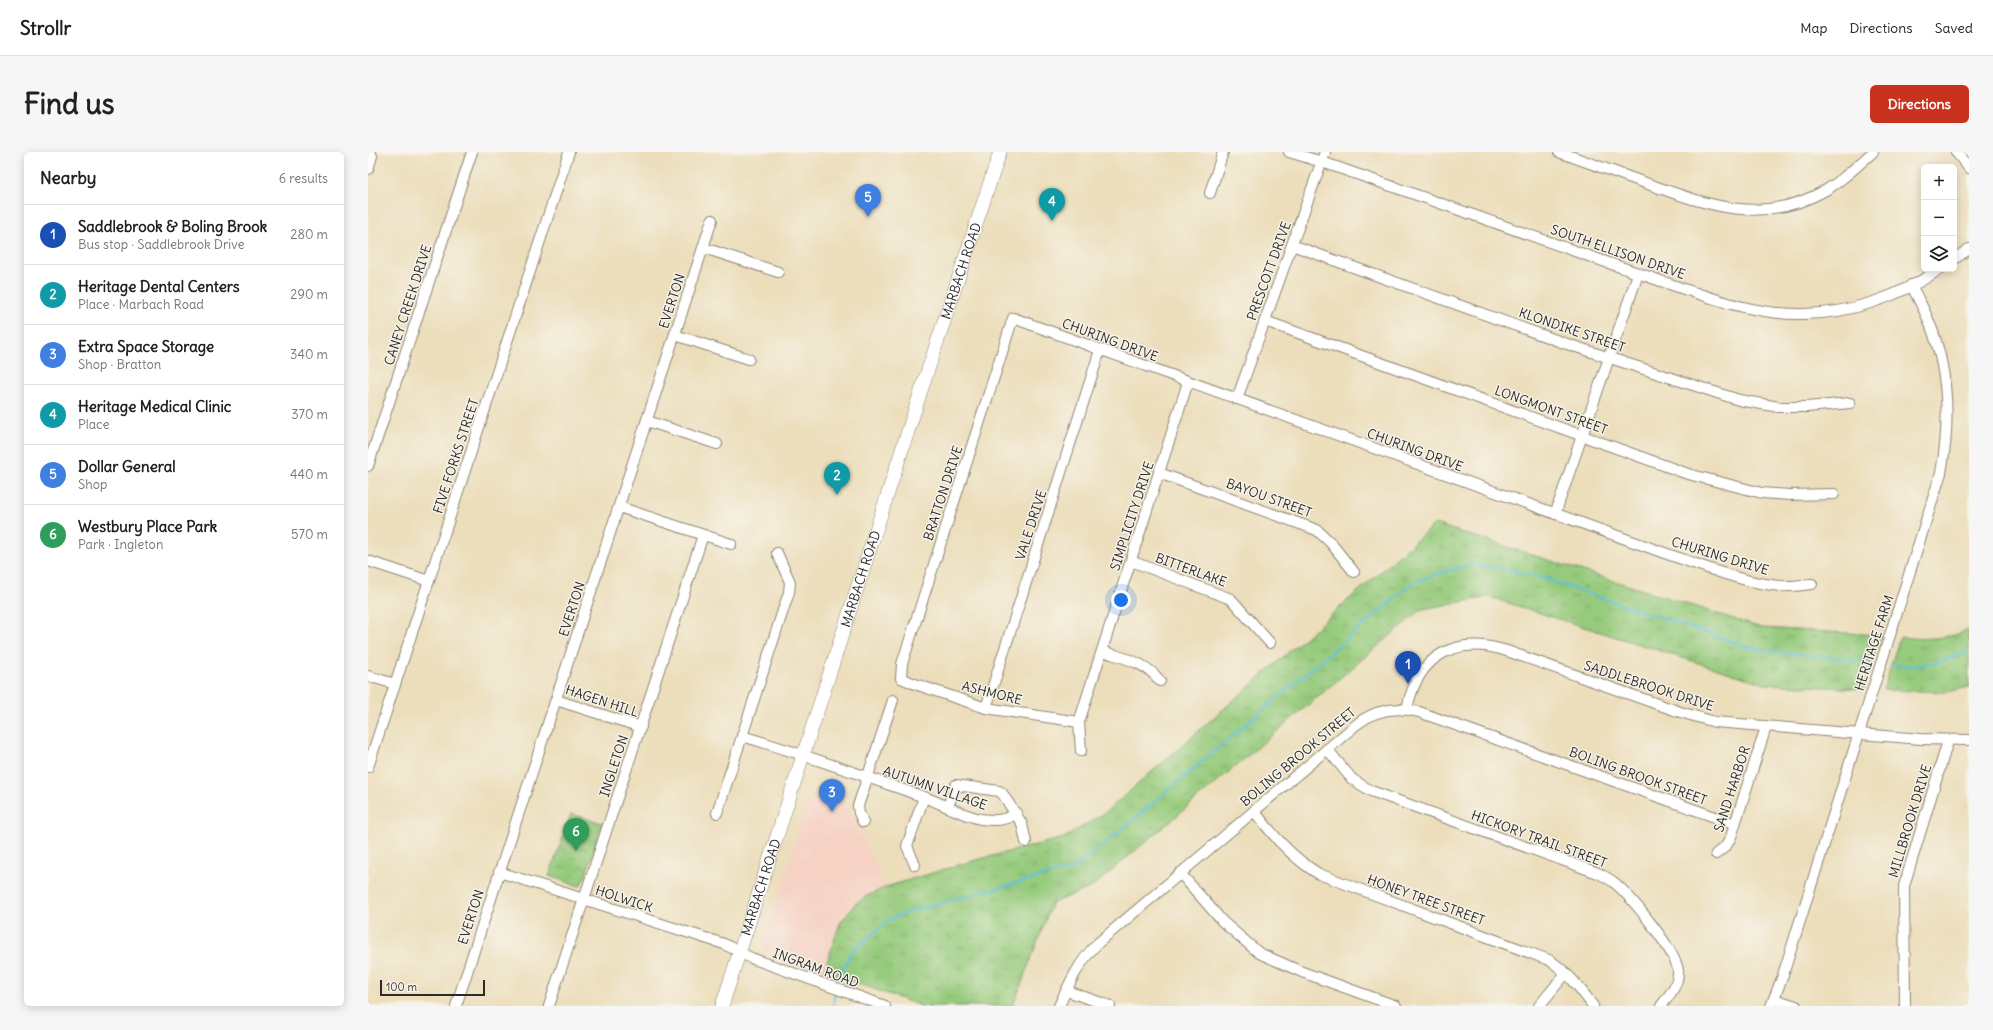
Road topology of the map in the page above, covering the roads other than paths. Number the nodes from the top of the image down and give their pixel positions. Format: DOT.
graph roads {
  1 [pos="472,152"];
  2 [pos="570,152"];
  3 [pos="1000,152"];
  4 [pos="1223,152"];
  5 [pos="1289,152"];
  6 [pos="1559,152"];
  7 [pos="1873,152"];
  8 [pos="1956,152"];
  9 [pos="370,154"];
  10 [pos="1324,157"];
  11 [pos="1969,168"];
  12 [pos="368,169"];
  13 [pos="1210,193"];
  14 [pos="712,220"];
  15 [pos="1292,244"];
  16 [pos="704,248"];
  17 [pos="1969,249"];
  18 [pos="1957,257"];
  19 [pos="778,272"];
  20 [pos="1935,272"];
  21 [pos="1638,274"];
  22 [pos="1911,285"];
  23 [pos="1013,318"];
  24 [pos="1265,321"];
  25 [pos="675,335"];
  26 [pos="1100,350"];
  27 [pos="1610,357"];
  28 [pos="749,359"];
  29 [pos="1188,382"];
  30 [pos="1237,399"];
  31 [pos="1850,403"];
  32 [pos="647,421"];
  33 [pos="1582,435"];
  34 [pos="717,444"];
  35 [pos="368,466"];
  36 [pos="1159,473"];
  37 [pos="1834,494"];
  38 [pos="619,507"];
  39 [pos="1555,514"];
  40 [pos="703,535"];
  41 [pos="731,544"];
  42 [pos="777,553"];
  43 [pos="368,561"];
  44 [pos="1131,561"];
  45 [pos="1354,572"];
  46 [pos="429,581"];
  47 [pos="1812,584"];
  48 [pos="1270,643"];
  49 [pos="1102,651"];
  50 [pos="368,676"];
  51 [pos="901,678"];
  52 [pos="1160,681"];
  53 [pos="395,684"];
  54 [pos="556,700"];
  55 [pos="894,700"];
  56 [pos="986,708"];
  57 [pos="1407,709"];
  58 [pos="1079,722"];
  59 [pos="641,727"];
  60 [pos="1766,727"];
  61 [pos="1859,734"];
  62 [pos="742,736"];
  63 [pos="1969,740"];
  64 [pos="1948,741"];
  65 [pos="1327,749"];
  66 [pos="1080,751"];
  67 [pos="803,754"];
  68 [pos="368,767"];
  69 [pos="868,779"];
  70 [pos="924,797"];
  71 [pos="948,806"];
  72 [pos="1254,811"];
  73 [pos="717,813"];
  74 [pos="1016,813"];
  75 [pos="863,822"];
  76 [pos="1735,824"];
  77 [pos="1026,842"];
  78 [pos="1716,854"];
  79 [pos="915,865"];
  80 [pos="499,872"];
  81 [pos="1180,873"];
  82 [pos="584,900"];
  83 [pos="740,952"];
  84 [pos="1566,973"];
  85 [pos="1067,991"];
  86 [pos="1773,1002"];
  87 [pos="456,1006"];
  88 [pos="549,1006"];
  89 [pos="722,1006"];
  90 [pos="885,1006"];
  91 [pos="1059,1006"];
  92 [pos="1110,1006"];
  93 [pos="1396,1006"];
  94 [pos="1539,1006"];
  95 [pos="1594,1006"];
  96 [pos="1661,1006"];
  97 [pos="1796,1006"];
  98 [pos="1905,1006"];
  1 -- 35 [label="street, CANEY CREEK DRIVE"];
  2 -- 46 [label="street, FIVE FORKS STREET"];
  3 -- 67 [label="main road, MARBACH ROAD"];
  4 -- 13 [label="street"];
  5 -- 10 [label="street, SOUTH ELLISON DRIVE"];
  6 -- 7 [label="street"];
  8 -- 11 [label="street"];
  9 -- 12 [label="street"];
  10 -- 15 [label="street, PRESCOTT DRIVE"];
  10 -- 21 [label="street, SOUTH ELLISON DRIVE"];
  14 -- 16 [label="street, EVERTON"];
  15 -- 24 [label="street, PRESCOTT DRIVE"];
  15 -- 27 [label="street, KLONDIKE STREET"];
  16 -- 19 [label="street"];
  16 -- 25 [label="street, EVERTON"];
  17 -- 18 [label="street"];
  20 -- 22 [label="street, SOUTH ELLISON DRIVE"];
  21 -- 22 [label="street, SOUTH ELLISON DRIVE"];
  21 -- 27 [label="street"];
  22 -- 61 [label="street, HERITAGE FARM"];
  23 -- 26 [label="street, CHURING DRIVE"];
  23 -- 51 [label="street, BRATTON DRIVE"];
  24 -- 30 [label="street, PRESCOTT DRIVE"];
  24 -- 33 [label="street, LONGMONT STREET"];
  25 -- 28 [label="street"];
  25 -- 32 [label="street, EVERTON"];
  26 -- 29 [label="street, CHURING DRIVE"];
  26 -- 56 [label="street, VALE DRIVE"];
  27 -- 31 [label="street, KLONDIKE STREET"];
  27 -- 33 [label="street"];
  29 -- 30 [label="street, CHURING DRIVE"];
  29 -- 36 [label="street, SIMPLICITY DRIVE"];
  30 -- 39 [label="street, CHURING DRIVE"];
  32 -- 34 [label="street"];
  32 -- 38 [label="street, EVERTON"];
  33 -- 37 [label="street, LONGMONT STREET"];
  33 -- 39 [label="street"];
  36 -- 44 [label="street, SIMPLICITY DRIVE"];
  36 -- 45 [label="street, BAYOU STREET"];
  38 -- 40 [label="street"];
  38 -- 54 [label="street, EVERTON"];
  39 -- 47 [label="street, CHURING DRIVE"];
  40 -- 41 [label="street"];
  40 -- 59 [label="street, INGLETON"];
  42 -- 62 [label="street"];
  43 -- 46 [label="street"];
  44 -- 48 [label="street, BITTERLAKE"];
  44 -- 49 [label="street, SIMPLICITY DRIVE"];
  46 -- 53 [label="street, FIVE FORKS STREET"];
  49 -- 52 [label="street"];
  49 -- 58 [label="street, SIMPLICITY DRIVE"];
  50 -- 53 [label="street"];
  51 -- 56 [label="street, ASHMORE"];
  53 -- 68 [label="street, FIVE FORKS STREET"];
  54 -- 59 [label="street, HAGEN HILL"];
  54 -- 80 [label="street, EVERTON"];
  55 -- 69 [label="street"];
  56 -- 58 [label="street, ASHMORE"];
  57 -- 60 [label="street, SADDLEBROOK DRIVE"];
  57 -- 65 [label="street, BOLING BROOK STREET"];
  57 -- 76 [label="street, BOLING BROOK STREET"];
  58 -- 66 [label="street, SIMPLICITY DRIVE"];
  59 -- 82 [label="street, INGLETON"];
  60 -- 61 [label="street, SADDLEBROOK DRIVE"];
  60 -- 76 [label="street, SAND HARBOR"];
  61 -- 64 [label="street, SADDLEBROOK DRIVE"];
  61 -- 86 [label="street, HERITAGE FARM"];
  62 -- 67 [label="street, AUTUMN VILLAGE"];
  62 -- 73 [label="street"];
  63 -- 64 [label="street, SADDLEBROOK DRIVE"];
  64 -- 98 [label="street, MILLBROOK DRIVE"];
  65 -- 72 [label="street, BOLING BROOK STREET"];
  65 -- 96 [label="street, HICKORY TRAIL STREET"];
  67 -- 69 [label="street, AUTUMN VILLAGE"];
  67 -- 83 [label="main road, MARBACH ROAD"];
  69 -- 70 [label="street, AUTUMN VILLAGE"];
  69 -- 75 [label="street"];
  70 -- 71 [label="street, AUTUMN VILLAGE"];
  70 -- 79 [label="street"];
  71 -- 74 [label="street, AUTUMN VILLAGE"];
  71 -- 74 [label="street"];
  72 -- 81 [label="street, BOLING BROOK STREET"];
  72 -- 84 [label="street, HONEY TREE STREET"];
  74 -- 77 [label="street"];
  76 -- 78 [label="street, SAND HARBOR"];
  80 -- 82 [label="street, HOLWICK"];
  80 -- 87 [label="street, EVERTON"];
  81 -- 85 [label="street, BOLING BROOK STREET"];
  81 -- 93 [label="street"];
  82 -- 83 [label="street, HOLWICK"];
  82 -- 88 [label="street, INGLETON"];
  83 -- 89 [label="main road, MARBACH ROAD"];
  83 -- 90 [label="street, INGRAM ROAD"];
  84 -- 94 [label="street"];
  84 -- 95 [label="street, HONEY TREE STREET"];
  85 -- 91 [label="street, BOLING BROOK STREET"];
  85 -- 92 [label="street"];
  86 -- 97 [label="street"];
}
